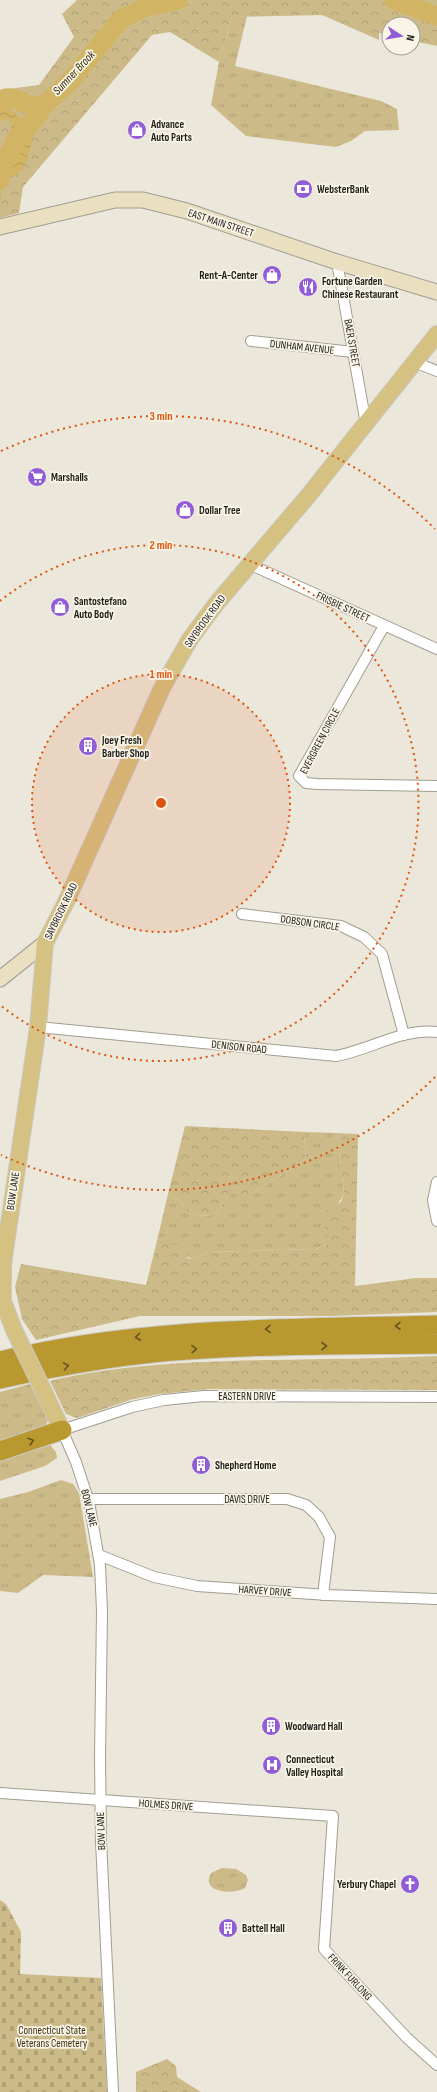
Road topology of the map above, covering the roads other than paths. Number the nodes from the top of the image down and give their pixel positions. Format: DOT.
graph roads {
  1 [pos="0,227"];
  2 [pos="337,262"];
  3 [pos="437,292"];
  4 [pos="437,334"];
  5 [pos="251,341"];
  6 [pos="353,352"];
  7 [pos="414,362"];
  8 [pos="437,371"];
  9 [pos="366,424"];
  10 [pos="249,564"];
  11 [pos="384,626"];
  12 [pos="437,649"];
  13 [pos="437,786"];
  14 [pos="242,914"];
  15 [pos="45,943"];
  16 [pos="0,979"];
  17 [pos="38,1027"];
  18 [pos="437,1032"];
  19 [pos="404,1035"];
  20 [pos="437,1182"];
  21 [pos="437,1221"];
  22 [pos="1,1301"];
  23 [pos="437,1325"];
  24 [pos="437,1344"];
  25 [pos="0,1361"];
  26 [pos="0,1379"];
  27 [pos="437,1397"];
  28 [pos="62,1430"];
  29 [pos="0,1451"];
  30 [pos="88,1499"];
  31 [pos="99,1555"];
  32 [pos="323,1595"];
  33 [pos="437,1599"];
  34 [pos="0,1793"];
  35 [pos="100,1800"];
  36 [pos="333,1816"];
  37 [pos="437,2065"];
  38 [pos="113,2092"];
  1 -- 2 [label="main road, EAST MAIN STREET"];
  2 -- 3 [label="main road, EAST MAIN STREET"];
  2 -- 6 [label="street, BAER STREET"];
  4 -- 7 [label="main road, SAYBROOK ROAD"];
  5 -- 6 [label="street, DUNHAM AVENUE"];
  6 -- 9 [label="street, BAER STREET"];
  7 -- 8 [label="street"];
  7 -- 9 [label="main road, SAYBROOK ROAD"];
  9 -- 10 [label="main road, SAYBROOK ROAD"];
  10 -- 11 [label="street, FRISBIE STREET"];
  10 -- 15 [label="main road, SAYBROOK ROAD"];
  11 -- 12 [label="street, FRISBIE STREET"];
  11 -- 13 [label="street, EVERGREEN CIRCLE"];
  14 -- 19 [label="street, DOBSON CIRCLE"];
  15 -- 16 [label="main road, SAYBROOK ROAD"];
  15 -- 17 [label="main road, BOW LANE"];
  17 -- 19 [label="street, DENISON ROAD"];
  17 -- 22 [label="main road, BOW LANE"];
  18 -- 19 [label="street, DENISON ROAD"];
  20 -- 21 [label="street"];
  22 -- 28 [label="main road, BOW LANE, bridge"];
  23 -- 25 [label="highway, one-way"];
  26 -- 24 [label="highway, one-way"];
  27 -- 28 [label="street, EASTERN DRIVE"];
  29 -- 28 [label="highway, one-way"];
  28 -- 30 [label="street, BOW LANE"];
  30 -- 31 [label="street, BOW LANE"];
  30 -- 32 [label="street, DAVIS DRIVE"];
  31 -- 32 [label="street, HARVEY DRIVE"];
  31 -- 35 [label="street, BOW LANE"];
  32 -- 33 [label="street, HARVEY DRIVE"];
  34 -- 35 [label="street, HOLMES DRIVE"];
  35 -- 36 [label="street, HOLMES DRIVE"];
  35 -- 38 [label="street, BOW LANE"];
  36 -- 37 [label="street, FRINK FURLONG"];
}
